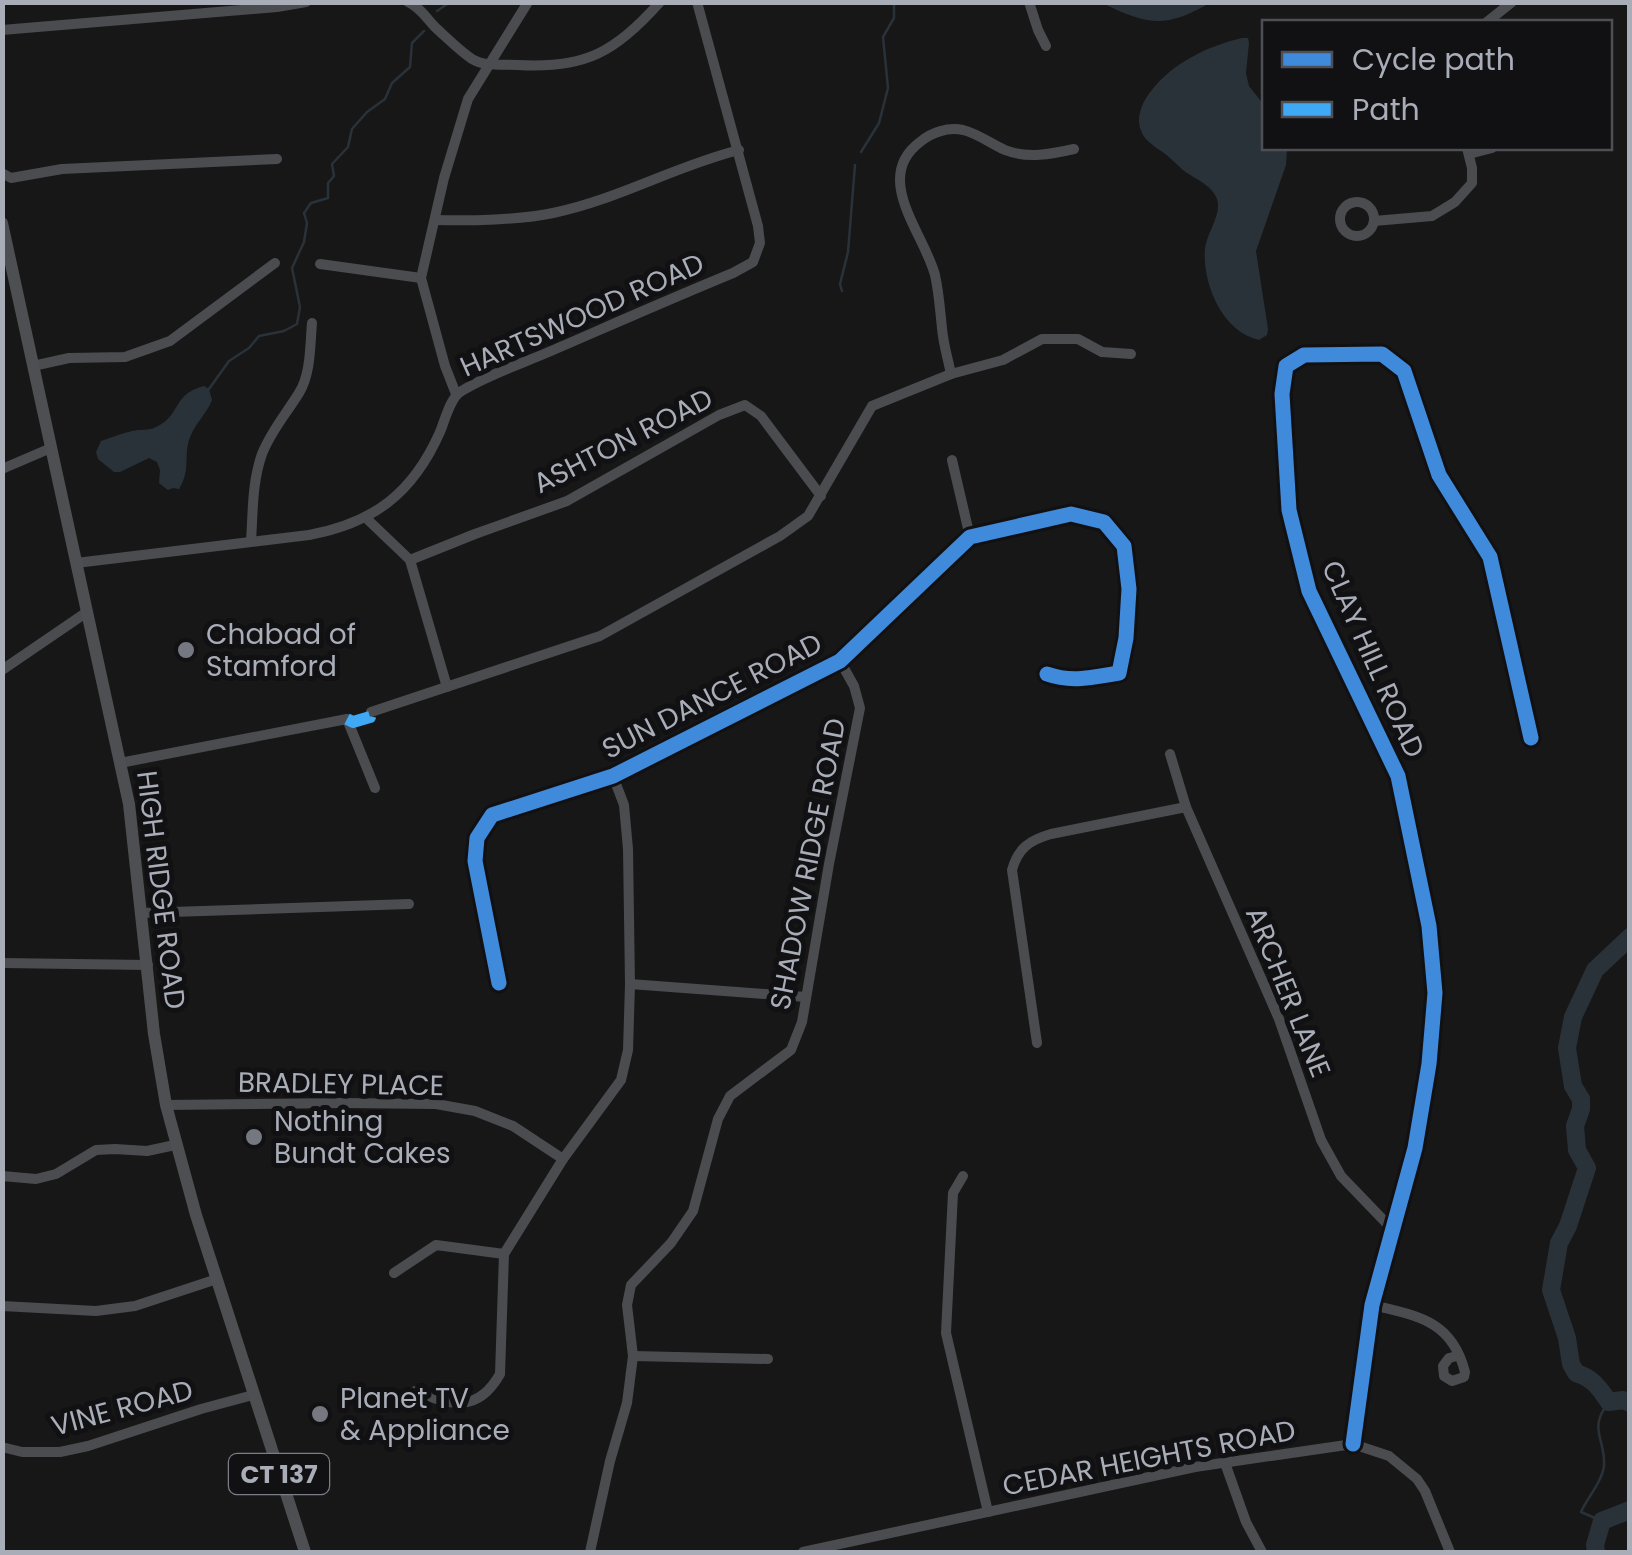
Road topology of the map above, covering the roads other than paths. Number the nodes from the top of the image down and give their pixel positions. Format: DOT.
graph roads {
  1 [pos="306,2"];
  2 [pos="408,2"];
  3 [pos="528,2"];
  4 [pos="660,2"];
  5 [pos="696,2"];
  6 [pos="1029,2"];
  7 [pos="1512,2"];
  8 [pos="1490,20"];
  9 [pos="2,30"];
  10 [pos="1046,46"];
  11 [pos="490,64"];
  12 [pos="1074,148"];
  13 [pos="738,150"];
  14 [pos="1468,151"];
  15 [pos="277,160"];
  16 [pos="2,173"];
  17 [pos="436,220"];
  18 [pos="1374,222"];
  19 [pos="2,223"];
  20 [pos="275,263"];
  21 [pos="320,264"];
  22 [pos="421,278"];
  23 [pos="312,323"];
  24 [pos="1131,354"];
  25 [pos="33,366"];
  26 [pos="951,374"];
  27 [pos="456,394"];
  28 [pos="51,448"];
  29 [pos="952,460"];
  30 [pos="2,469"];
  31 [pos="821,496"];
  32 [pos="366,518"];
  33 [pos="970,537"];
  34 [pos="251,541"];
  35 [pos="410,560"];
  36 [pos="76,563"];
  37 [pos="87,612"];
  38 [pos="840,660"];
  39 [pos="2,670"];
  40 [pos="1047,674"];
  41 [pos="448,687"];
  42 [pos="372,712"];
  43 [pos="1531,738"];
  44 [pos="1170,754"];
  45 [pos="120,763"];
  46 [pos="612,776"];
  47 [pos="375,788"];
  48 [pos="1186,806"];
  49 [pos="408,904"];
  50 [pos="141,913"];
  51 [pos="2,963"];
  52 [pos="148,966"];
  53 [pos="499,983"];
  54 [pos="630,984"];
  55 [pos="806,997"];
  56 [pos="1038,1044"];
  57 [pos="166,1105"];
  58 [pos="175,1145"];
  59 [pos="563,1159"];
  60 [pos="2,1176"];
  61 [pos="963,1176"];
  62 [pos="1392,1230"];
  63 [pos="504,1254"];
  64 [pos="394,1273"];
  65 [pos="217,1279"];
  66 [pos="1372,1305"];
  67 [pos="2,1306"];
  68 [pos="632,1356"];
  69 [pos="1457,1356"];
  70 [pos="768,1360"];
  71 [pos="415,1391"];
  72 [pos="254,1396"];
  73 [pos="1353,1444"];
  74 [pos="2,1447"];
  75 [pos="1225,1463"];
  76 [pos="988,1512"];
  77 [pos="870,1538"];
  78 [pos="305,1552"];
  79 [pos="590,1552"];
  80 [pos="803,1552"];
  81 [pos="874,1552"];
  82 [pos="1262,1552"];
  83 [pos="1450,1552"];
  1 -- 9 [label="street"];
  2 -- 11 [label="street"];
  3 -- 11 [label="street"];
  4 -- 11 [label="street"];
  5 -- 13 [label="street"];
  6 -- 10 [label="street"];
  7 -- 8 [label="street"];
  11 -- 17 [label="street"];
  12 -- 26 [label="street"];
  13 -- 17 [label="street"];
  13 -- 27 [label="street, HARTSWOOD ROAD"];
  14 -- 18 [label="street"];
  15 -- 16 [label="street"];
  17 -- 22 [label="street"];
  19 -- 25 [label="main road, HIGH RIDGE ROAD / CT 137"];
  20 -- 25 [label="street"];
  21 -- 22 [label="street"];
  22 -- 27 [label="street"];
  23 -- 34 [label="street"];
  24 -- 26 [label="street"];
  25 -- 28 [label="main road, HIGH RIDGE ROAD / CT 137"];
  26 -- 31 [label="street"];
  27 -- 32 [label="street, HARTSWOOD ROAD"];
  28 -- 30 [label="street"];
  28 -- 36 [label="main road, HIGH RIDGE ROAD / CT 137"];
  29 -- 33 [label="street"];
  31 -- 35 [label="street, ASHTON ROAD"];
  31 -- 41 [label="street"];
  32 -- 34 [label="street, HARTSWOOD ROAD"];
  32 -- 35 [label="street"];
  33 -- 38 [label="street, SUN DANCE ROAD"];
  33 -- 40 [label="street"];
  34 -- 36 [label="street, HARTSWOOD ROAD"];
  35 -- 41 [label="street"];
  36 -- 37 [label="main road, HIGH RIDGE ROAD / CT 137"];
  37 -- 39 [label="street"];
  37 -- 45 [label="main road, HIGH RIDGE ROAD / CT 137"];
  38 -- 46 [label="street, SUN DANCE ROAD"];
  38 -- 55 [label="street, SHADOW RIDGE ROAD"];
  41 -- 42 [label="street"];
  43 -- 62 [label="street, CLAY HILL ROAD"];
  44 -- 48 [label="street, ARCHER LANE"];
  45 -- 47 [label="street"];
  45 -- 50 [label="main road, HIGH RIDGE ROAD / CT 137"];
  46 -- 53 [label="street, SUN DANCE ROAD"];
  46 -- 54 [label="street"];
  48 -- 56 [label="street"];
  48 -- 62 [label="street, ARCHER LANE"];
  49 -- 50 [label="street"];
  50 -- 52 [label="main road, HIGH RIDGE ROAD / CT 137"];
  51 -- 52 [label="street"];
  52 -- 57 [label="main road, HIGH RIDGE ROAD / CT 137"];
  54 -- 55 [label="street"];
  54 -- 59 [label="street"];
  55 -- 68 [label="street, SHADOW RIDGE ROAD"];
  57 -- 58 [label="main road, HIGH RIDGE ROAD / CT 137"];
  57 -- 59 [label="street, BRADLEY PLACE"];
  58 -- 60 [label="street"];
  58 -- 65 [label="main road, HIGH RIDGE ROAD / CT 137"];
  59 -- 63 [label="street"];
  61 -- 76 [label="street"];
  62 -- 66 [label="street, CLAY HILL ROAD"];
  63 -- 64 [label="street"];
  63 -- 71 [label="street"];
  65 -- 67 [label="street"];
  65 -- 72 [label="main road, HIGH RIDGE ROAD / CT 137"];
  66 -- 69 [label="street"];
  66 -- 73 [label="street, CLAY HILL ROAD"];
  68 -- 70 [label="street"];
  68 -- 79 [label="street, SHADOW RIDGE ROAD"];
  72 -- 74 [label="street, VINE ROAD"];
  72 -- 78 [label="main road, HIGH RIDGE ROAD / CT 137"];
  73 -- 75 [label="street, CEDAR HEIGHTS ROAD"];
  73 -- 83 [label="street"];
  75 -- 76 [label="street, CEDAR HEIGHTS ROAD"];
  75 -- 82 [label="street"];
  76 -- 77 [label="street, CEDAR HEIGHTS ROAD"];
  77 -- 80 [label="street, CEDAR HEIGHTS ROAD"];
  77 -- 81 [label="street"];
}
